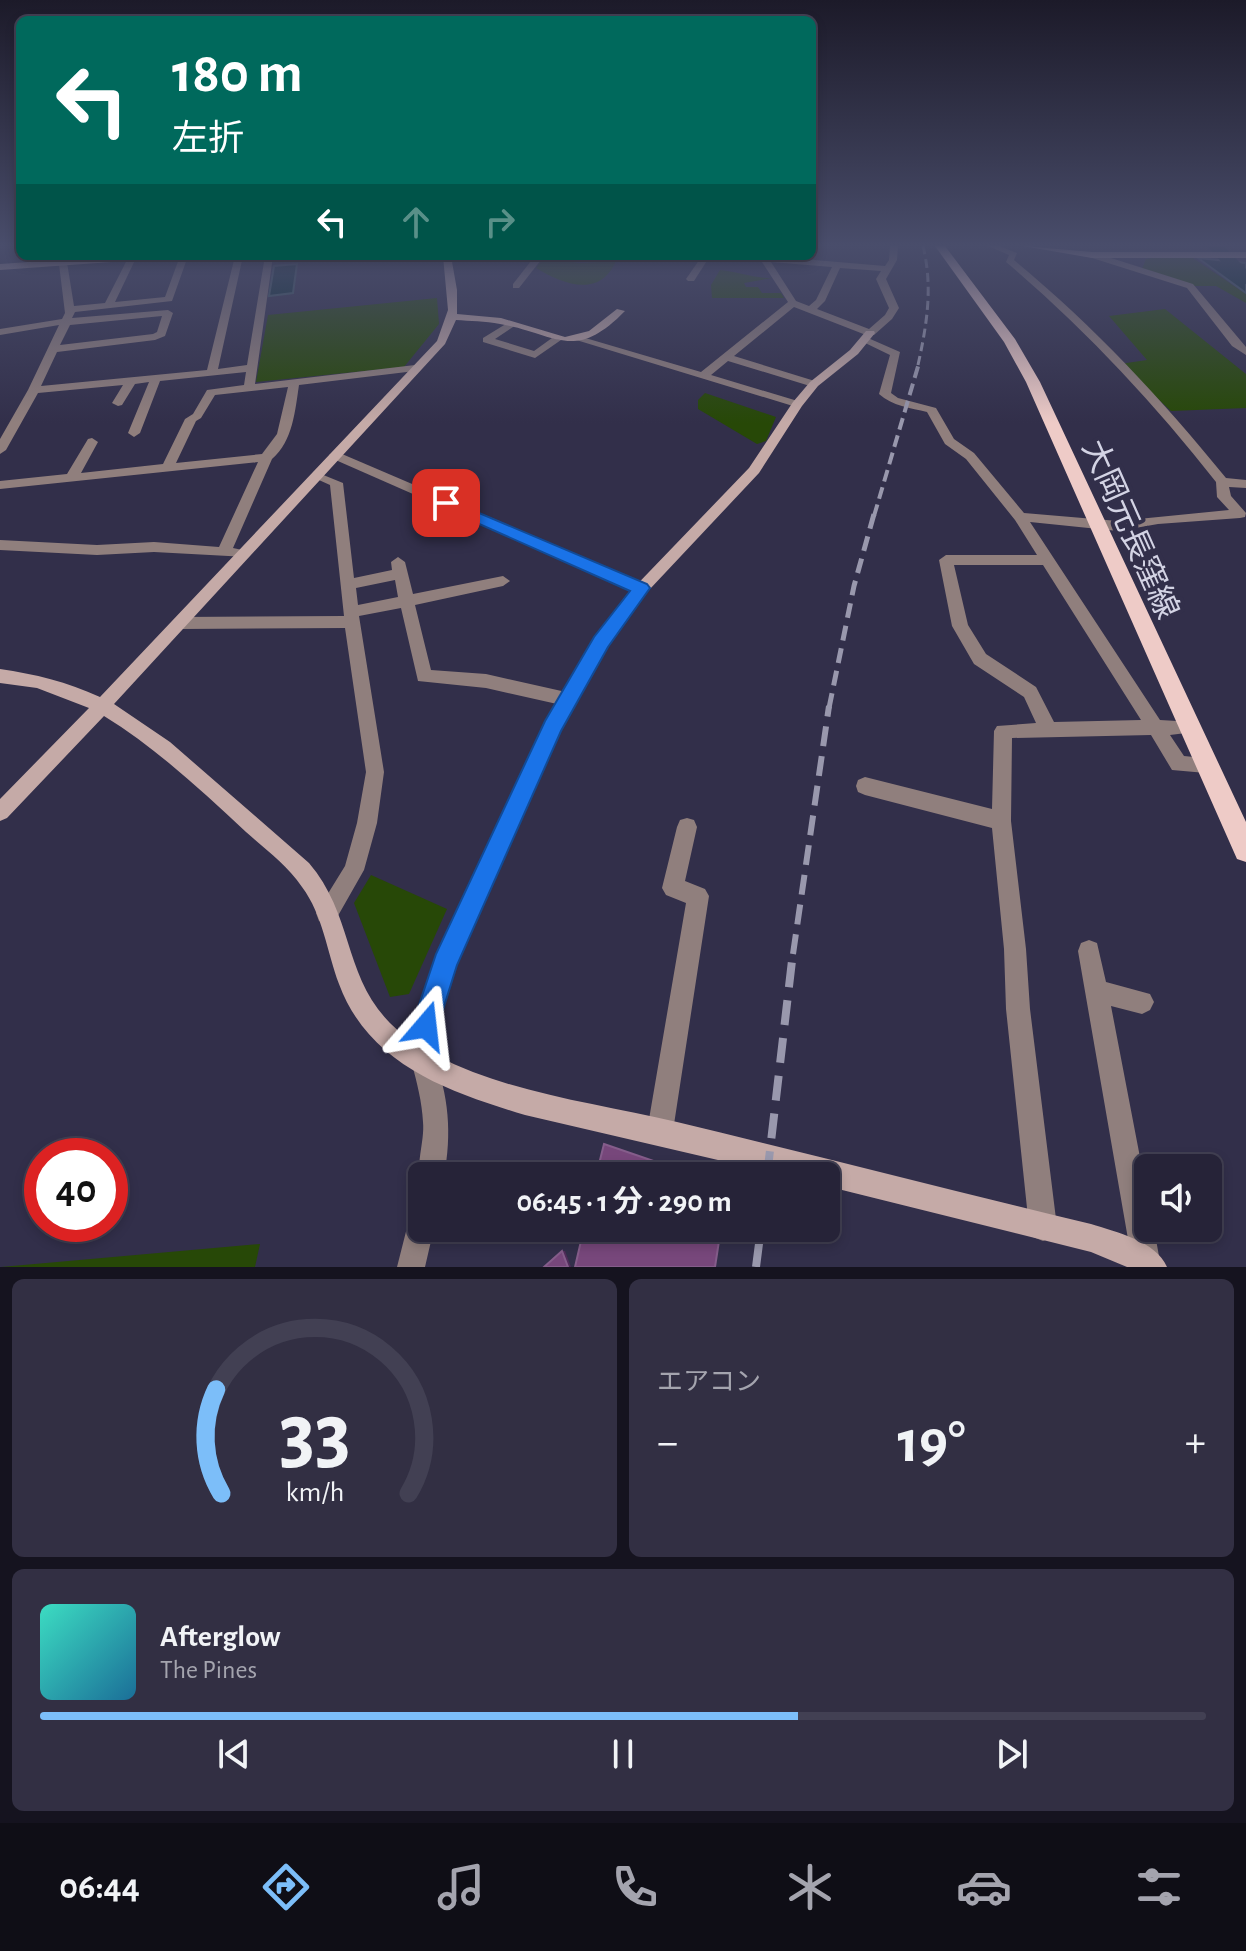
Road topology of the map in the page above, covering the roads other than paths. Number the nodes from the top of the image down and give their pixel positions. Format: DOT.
graph roads {
  1 [pos="70,305"];
  2 [pos="116,305"];
  3 [pos="228,305"];
  4 [pos="261,305"];
  5 [pos="454,305"];
  6 [pos="790,305"];
  7 [pos="798,305"];
  8 [pos="816,305"];
  9 [pos="893,305"];
  10 [pos="983,305"];
  11 [pos="1060,305"];
  12 [pos="1204,305"];
  13 [pos="108,306"];
  14 [pos="71,309"];
  15 [pos="811,310"];
  16 [pos="620,311"];
  17 [pos="453,317"];
  18 [pos="66,321"];
  19 [pos="509,325"];
  20 [pos="0,332"];
  21 [pos="867,337"];
  22 [pos="578,339"];
  23 [pos="556,340"];
  24 [pos="52,349"];
  25 [pos="1246,352"];
  26 [pos="727,357"];
  27 [pos="250,368"];
  28 [pos="415,368"];
  29 [pos="212,373"];
  30 [pos="179,376"];
  31 [pos="703,376"];
  32 [pos="156,378"];
  33 [pos="131,381"];
  34 [pos="294,384"];
  35 [pos="814,384"];
  36 [pos="249,388"];
  37 [pos="34,390"];
  38 [pos="173,393"];
  39 [pos="118,403"];
  40 [pos="797,404"];
  41 [pos="134,433"];
  42 [pos="92,442"];
  43 [pos="0,450"];
  44 [pos="335,455"];
  45 [pos="266,457"];
  46 [pos="167,468"];
  47 [pos="316,476"];
  48 [pos="72,477"];
  49 [pos="1222,482"];
  50 [pos="1246,484"];
  51 [pos="0,485"];
  52 [pos="1243,516"];
  53 [pos="1020,517"];
  54 [pos="1095,523"];
  55 [pos="0,545"];
  56 [pos="225,551"];
  57 [pos="242,554"];
  58 [pos="1045,560"];
  59 [pos="503,581"];
  60 [pos="350,584"];
  61 [pos="641,588"];
  62 [pos="406,600"];
  63 [pos="352,617"];
  64 [pos="180,623"];
  65 [pos="0,676"];
  66 [pos="566,699"];
  67 [pos="102,706"];
  68 [pos="1156,725"];
  69 [pos="1188,727"];
  70 [pos="1048,728"];
  71 [pos="1206,765"];
  72 [pos="865,786"];
  73 [pos="0,812"];
  74 [pos="1001,821"];
  75 [pos="687,827"];
  76 [pos="1243,838"];
  77 [pos="327,913"];
  78 [pos="1089,951"];
  79 [pos="1096,991"];
  80 [pos="1142,1002"];
  81 [pos="424,1064"];
  82 [pos="660,1131"];
  83 [pos="434,1162"];
  84 [pos="1043,1227"];
  85 [pos="417,1242"];
  86 [pos="1150,1265"];
  87 [pos="411,1267"];
  1 -- 14 [label="street"];
  2 -- 13 [label="street"];
  3 -- 29 [label="street"];
  4 -- 27 [label="street"];
  5 -- 17 [label="street"];
  6 -- 26 [label="street"];
  7 -- 15 [label="street"];
  8 -- 15 [label="street"];
  9 -- 21 [label="street"];
  10 -- 54 [label="main road, 大岡元長窪線"];
  11 -- 49 [label="street"];
  12 -- 25 [label="street"];
  13 -- 14 [label="street"];
  14 -- 18 [label="street"];
  15 -- 21 [label="street"];
  16 -- 22 [label="street"];
  17 -- 19 [label="street"];
  17 -- 28 [label="street"];
  18 -- 20 [label="street"];
  18 -- 24 [label="street"];
  18 -- 24 [label="street"];
  19 -- 23 [label="street"];
  19 -- 23 [label="street"];
  21 -- 35 [label="street"];
  21 -- 53 [label="street"];
  22 -- 23 [label="street"];
  22 -- 31 [label="street"];
  24 -- 37 [label="street"];
  26 -- 31 [label="street"];
  26 -- 35 [label="street"];
  27 -- 29 [label="street"];
  27 -- 36 [label="street"];
  28 -- 34 [label="street"];
  28 -- 44 [label="street"];
  29 -- 30 [label="street"];
  30 -- 32 [label="street"];
  30 -- 38 [label="street"];
  31 -- 40 [label="street"];
  32 -- 33 [label="street"];
  32 -- 41 [label="street"];
  33 -- 37 [label="street"];
  33 -- 39 [label="street"];
  34 -- 36 [label="street"];
  34 -- 45 [label="street"];
  35 -- 40 [label="street"];
  36 -- 46 [label="street"];
  37 -- 43 [label="street"];
  40 -- 61 [label="street"];
  42 -- 48 [label="street"];
  44 -- 47 [label="street"];
  44 -- 61 [label="street"];
  45 -- 46 [label="street"];
  45 -- 56 [label="street"];
  46 -- 48 [label="street"];
  47 -- 57 [label="street"];
  47 -- 60 [label="street"];
  48 -- 51 [label="street"];
  49 -- 50 [label="street"];
  49 -- 52 [label="street"];
  52 -- 54 [label="street"];
  53 -- 54 [label="street"];
  53 -- 58 [label="street"];
  54 -- 69 [label="main road, 大岡元長窪線"];
  55 -- 56 [label="street"];
  56 -- 57 [label="street"];
  57 -- 64 [label="street"];
  58 -- 68 [label="street"];
  58 -- 70 [label="street"];
  59 -- 62 [label="street"];
  60 -- 62 [label="street"];
  60 -- 63 [label="street"];
  61 -- 66 [label="street"];
  62 -- 63 [label="street"];
  62 -- 66 [label="street"];
  63 -- 64 [label="street"];
  63 -- 77 [label="street"];
  64 -- 67 [label="street"];
  65 -- 67 [label="street"];
  66 -- 81 [label="street"];
  67 -- 73 [label="street"];
  67 -- 77 [label="street"];
  68 -- 69 [label="street"];
  68 -- 70 [label="street"];
  68 -- 71 [label="street"];
  69 -- 71 [label="main road, 大岡元長窪線"];
  70 -- 74 [label="street"];
  71 -- 76 [label="main road, 大岡元長窪線"];
  72 -- 74 [label="street"];
  74 -- 84 [label="street"];
  75 -- 82 [label="street"];
  77 -- 81 [label="street"];
  78 -- 79 [label="street"];
  79 -- 80 [label="street"];
  79 -- 86 [label="street"];
  81 -- 82 [label="street"];
  81 -- 83 [label="street"];
  82 -- 84 [label="street"];
  84 -- 86 [label="street"];
  85 -- 87 [label="street"];
}
